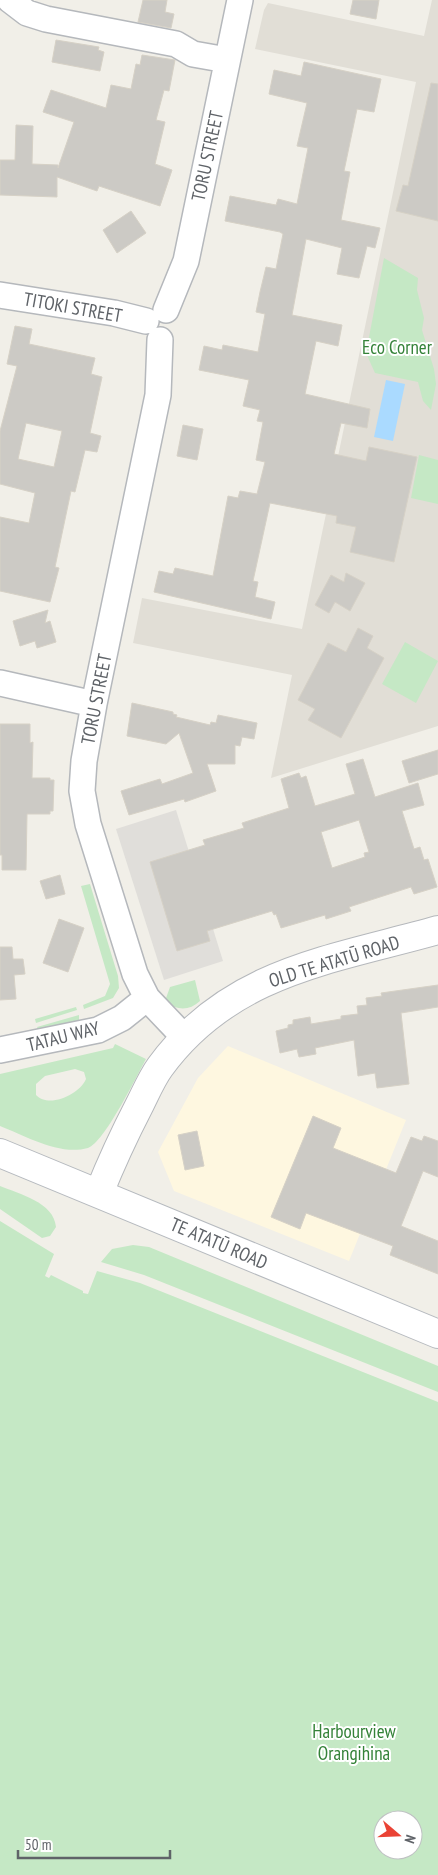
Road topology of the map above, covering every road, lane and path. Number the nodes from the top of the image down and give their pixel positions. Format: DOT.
graph roads {
  1 [pos="10,0"];
  2 [pos="240,0"];
  3 [pos="227,60"];
  4 [pos="0,295"];
  5 [pos="158,324"];
  6 [pos="0,683"];
  7 [pos="94,704"];
  8 [pos="438,930"];
  9 [pos="147,998"];
  10 [pos="185,1038"];
  11 [pos="0,1050"];
  12 [pos="0,1153"];
  13 [pos="98,1193"];
  14 [pos="438,1334"];
  1 -- 3 [label="street"];
  2 -- 3 [label="street, TORU STREET"];
  3 -- 5 [label="street, TORU STREET"];
  4 -- 5 [label="street, TITOKI STREET"];
  5 -- 7 [label="street, TORU STREET"];
  6 -- 7 [label="street"];
  7 -- 9 [label="street, TORU STREET"];
  8 -- 10 [label="main road, OLD TE ATATŪ ROAD"];
  9 -- 10 [label="street, TORU STREET"];
  9 -- 11 [label="street, TATAU WAY"];
  10 -- 13 [label="main road, OLD TE ATATŪ ROAD"];
  12 -- 13 [label="main road, TE ATATŪ ROAD"];
  13 -- 14 [label="main road, TE ATATŪ ROAD"];
}
